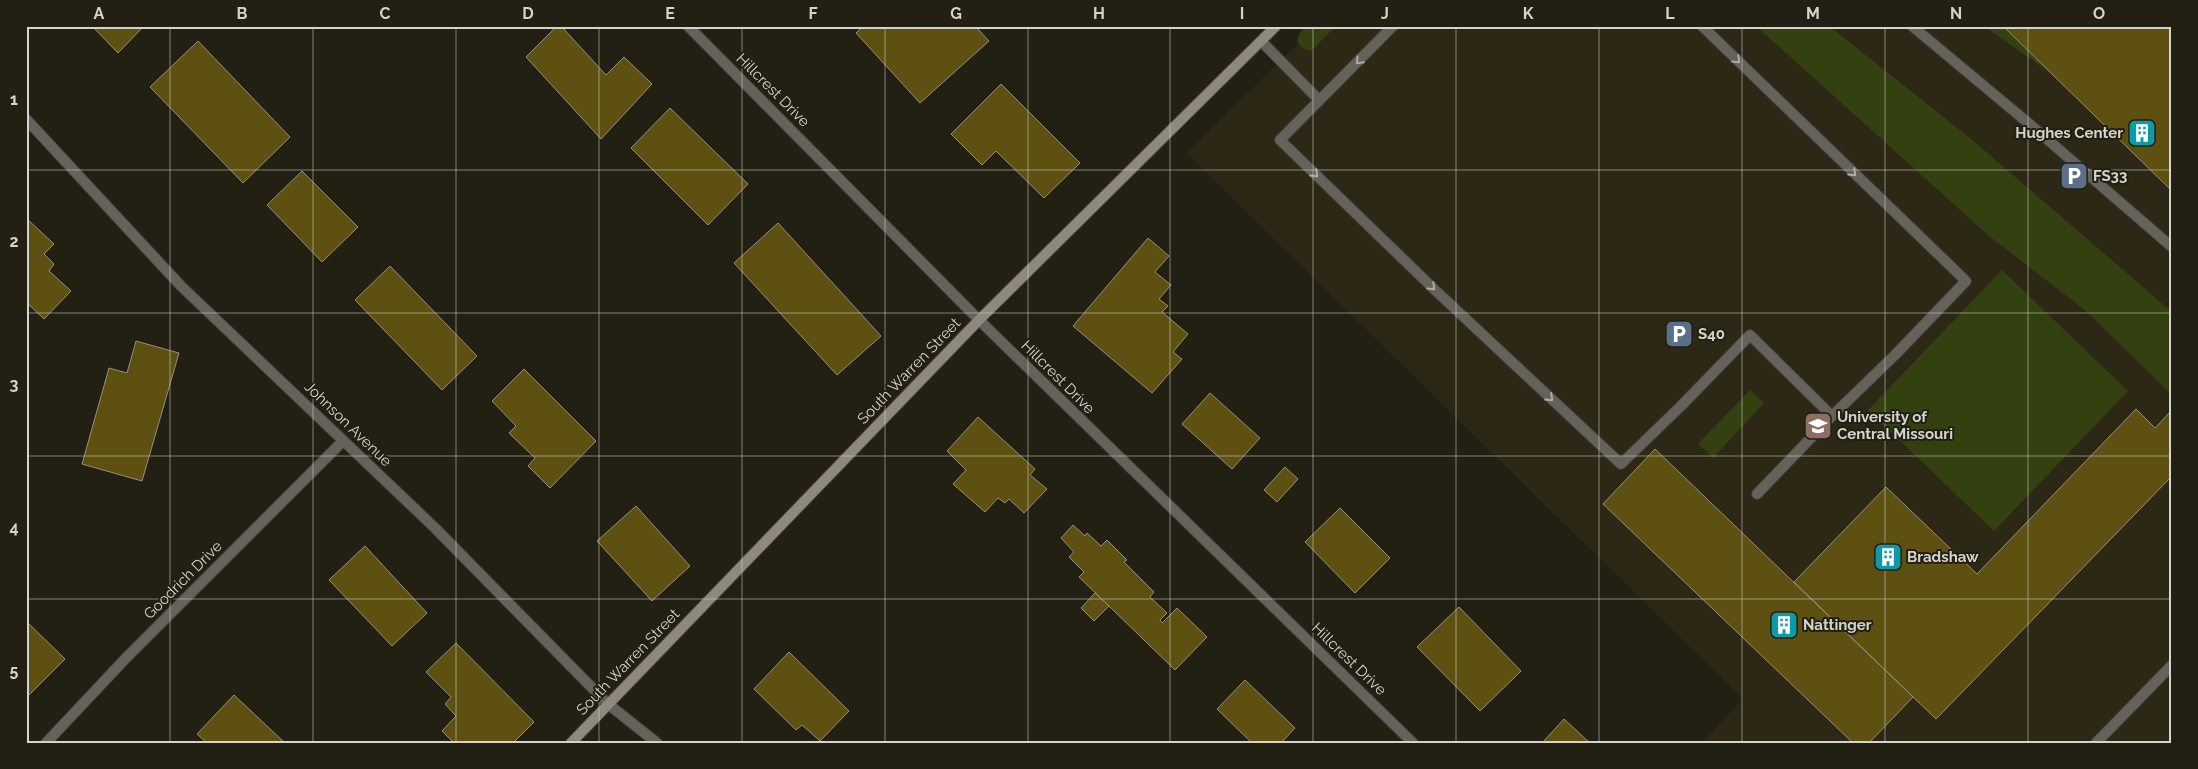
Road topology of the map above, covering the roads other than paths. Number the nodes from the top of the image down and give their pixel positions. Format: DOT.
graph roads {
  1 [pos="688,26"];
  2 [pos="1276,26"];
  3 [pos="1393,26"];
  4 [pos="1702,26"];
  5 [pos="1912,26"];
  6 [pos="1262,41"];
  7 [pos="1319,100"];
  8 [pos="26,119"];
  9 [pos="2172,247"];
  10 [pos="979,320"];
  11 [pos="1832,416"];
  12 [pos="343,441"];
  13 [pos="1757,494"];
  14 [pos="2172,665"];
  15 [pos="608,704"];
  16 [pos="46,743"];
  17 [pos="571,743"];
  18 [pos="657,743"];
  19 [pos="1413,743"];
  20 [pos="2096,743"];
  1 -- 10 [label="street, Hillcrest Drive"];
  2 -- 6 [label="street, South Warren Street"];
  3 -- 7 [label="street, one-way"];
  4 -- 11 [label="street, one-way"];
  5 -- 9 [label="street"];
  6 -- 7 [label="street"];
  6 -- 10 [label="street, South Warren Street"];
  7 -- 11 [label="street, one-way"];
  8 -- 12 [label="street, Johnson Avenue"];
  10 -- 15 [label="street, South Warren Street"];
  10 -- 19 [label="street, Hillcrest Drive"];
  11 -- 13 [label="street"];
  12 -- 15 [label="street, Johnson Avenue"];
  12 -- 16 [label="street, Goodrich Drive"];
  14 -- 20 [label="street"];
  15 -- 17 [label="street, South Warren Street"];
  15 -- 18 [label="street, Johnson Avenue"];
}
